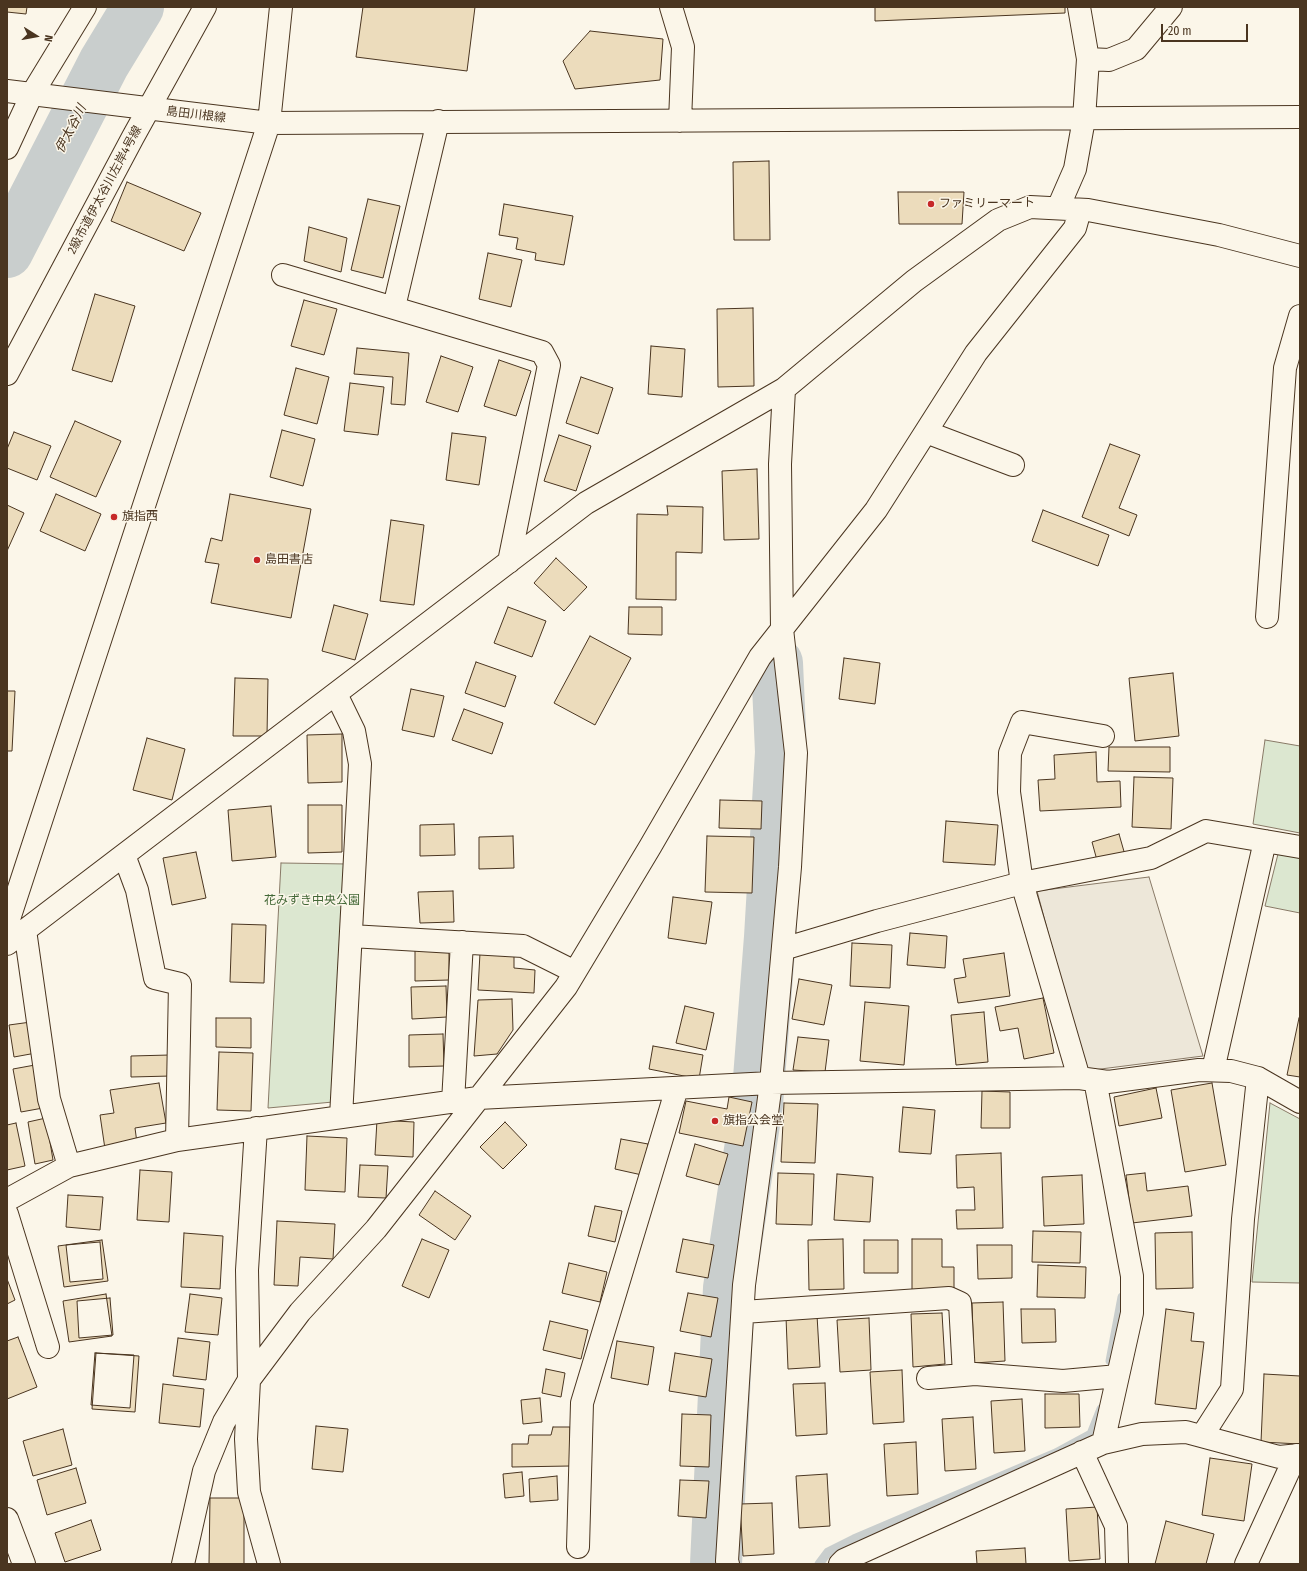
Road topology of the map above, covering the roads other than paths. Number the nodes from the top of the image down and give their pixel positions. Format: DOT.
graph roads {
  1 [pos="86,7"];
  2 [pos="205,7"];
  3 [pos="281,7"];
  4 [pos="671,7"];
  5 [pos="1078,7"];
  6 [pos="1171,7"];
  7 [pos="1088,59"];
  8 [pos="7,91"];
  9 [pos="39,95"];
  10 [pos="145,109"];
  11 [pos="1300,117"];
  12 [pos="1084,119"];
  13 [pos="438,121"];
  14 [pos="680,121"];
  15 [pos="269,123"];
  16 [pos="7,148"];
  17 [pos="1058,208"];
  18 [pos="1080,210"];
  19 [pos="1300,256"];
  20 [pos="283,274"];
  21 [pos="394,308"];
  22 [pos="1300,316"];
  23 [pos="7,374"];
  24 [pos="784,389"];
  25 [pos="1290,431"];
  26 [pos="926,432"];
  27 [pos="1013,465"];
  28 [pos="509,562"];
  29 [pos="1267,617"];
  30 [pos="782,629"];
  31 [pos="336,694"];
  32 [pos="1103,736"];
  33 [pos="1265,841"];
  34 [pos="1300,847"];
  35 [pos="124,855"];
  36 [pos="1022,883"];
  37 [pos="16,928"];
  38 [pos="351,936"];
  39 [pos="462,942"];
  40 [pos="7,944"];
  41 [pos="783,950"];
  42 [pos="575,972"];
  43 [pos="1213,1070"];
  44 [pos="1258,1078"];
  45 [pos="1087,1079"];
  46 [pos="771,1083"];
  47 [pos="677,1088"];
  48 [pos="478,1098"];
  49 [pos="453,1102"];
  50 [pos="1300,1102"];
  51 [pos="341,1117"];
  52 [pos="256,1128"];
  53 [pos="177,1140"];
  54 [pos="69,1166"];
  55 [pos="7,1200"];
  56 [pos="7,1214"];
  57 [pos="743,1312"];
  58 [pos="48,1347"];
  59 [pos="964,1375"];
  60 [pos="1118,1376"];
  61 [pos="928,1378"];
  62 [pos="249,1380"];
  63 [pos="1202,1436"];
  64 [pos="1103,1443"];
  65 [pos="1082,1452"];
  66 [pos="1298,1455"];
  67 [pos="7,1519"];
  68 [pos="578,1547"];
  69 [pos="24,1564"];
  70 [pos="183,1564"];
  71 [pos="269,1564"];
  72 [pos="728,1564"];
  73 [pos="840,1564"];
  74 [pos="1118,1564"];
  75 [pos="1246,1564"];
  1 -- 9 [label="street"];
  2 -- 10 [label="street, 2級市道伊太谷川左岸4号線"];
  3 -- 15 [label="street"];
  4 -- 14 [label="street"];
  5 -- 7 [label="street"];
  6 -- 7 [label="street"];
  7 -- 12 [label="street"];
  8 -- 9 [label="street, 島田川根線"];
  9 -- 10 [label="street, 島田川根線"];
  9 -- 16 [label="street"];
  10 -- 15 [label="street, 島田川根線"];
  10 -- 23 [label="street, 2級市道伊太谷川左岸4号線"];
  11 -- 12 [label="street, 島田川根線"];
  12 -- 14 [label="street, 島田川根線"];
  12 -- 17 [label="street"];
  13 -- 14 [label="street, 島田川根線"];
  13 -- 15 [label="street, 島田川根線"];
  13 -- 21 [label="street"];
  15 -- 37 [label="street"];
  17 -- 18 [label="street"];
  17 -- 24 [label="street"];
  18 -- 19 [label="street"];
  18 -- 26 [label="street"];
  20 -- 21 [label="street"];
  21 -- 28 [label="street"];
  22 -- 25 [label="street"];
  24 -- 28 [label="street"];
  24 -- 30 [label="street"];
  25 -- 29 [label="street"];
  26 -- 27 [label="street"];
  26 -- 30 [label="street"];
  28 -- 31 [label="street"];
  30 -- 41 [label="street"];
  30 -- 42 [label="street"];
  31 -- 35 [label="street"];
  31 -- 38 [label="street"];
  32 -- 36 [label="street"];
  33 -- 34 [label="street"];
  33 -- 36 [label="street"];
  33 -- 43 [label="street"];
  35 -- 37 [label="street"];
  35 -- 53 [label="street"];
  36 -- 41 [label="street"];
  36 -- 45 [label="street"];
  37 -- 40 [label="street"];
  37 -- 54 [label="street"];
  38 -- 39 [label="street"];
  38 -- 51 [label="street"];
  39 -- 42 [label="street"];
  39 -- 49 [label="street"];
  41 -- 46 [label="street"];
  42 -- 48 [label="street"];
  43 -- 44 [label="street"];
  43 -- 45 [label="street"];
  44 -- 50 [label="street"];
  44 -- 63 [label="street"];
  45 -- 46 [label="street"];
  45 -- 60 [label="street"];
  46 -- 47 [label="street"];
  46 -- 57 [label="street"];
  47 -- 48 [label="street"];
  47 -- 68 [label="street"];
  48 -- 49 [label="street"];
  48 -- 62 [label="street"];
  49 -- 51 [label="street"];
  51 -- 52 [label="street"];
  52 -- 53 [label="street"];
  52 -- 62 [label="street"];
  53 -- 54 [label="street"];
  54 -- 55 [label="street"];
  56 -- 58 [label="street"];
  57 -- 59 [label="street"];
  57 -- 72 [label="street"];
  59 -- 60 [label="street"];
  59 -- 61 [label="street"];
  60 -- 64 [label="street"];
  62 -- 70 [label="street"];
  62 -- 71 [label="street"];
  63 -- 64 [label="street"];
  63 -- 66 [label="street"];
  64 -- 65 [label="street"];
  65 -- 73 [label="street"];
  65 -- 74 [label="street"];
  66 -- 75 [label="street"];
  67 -- 69 [label="street"];
}
